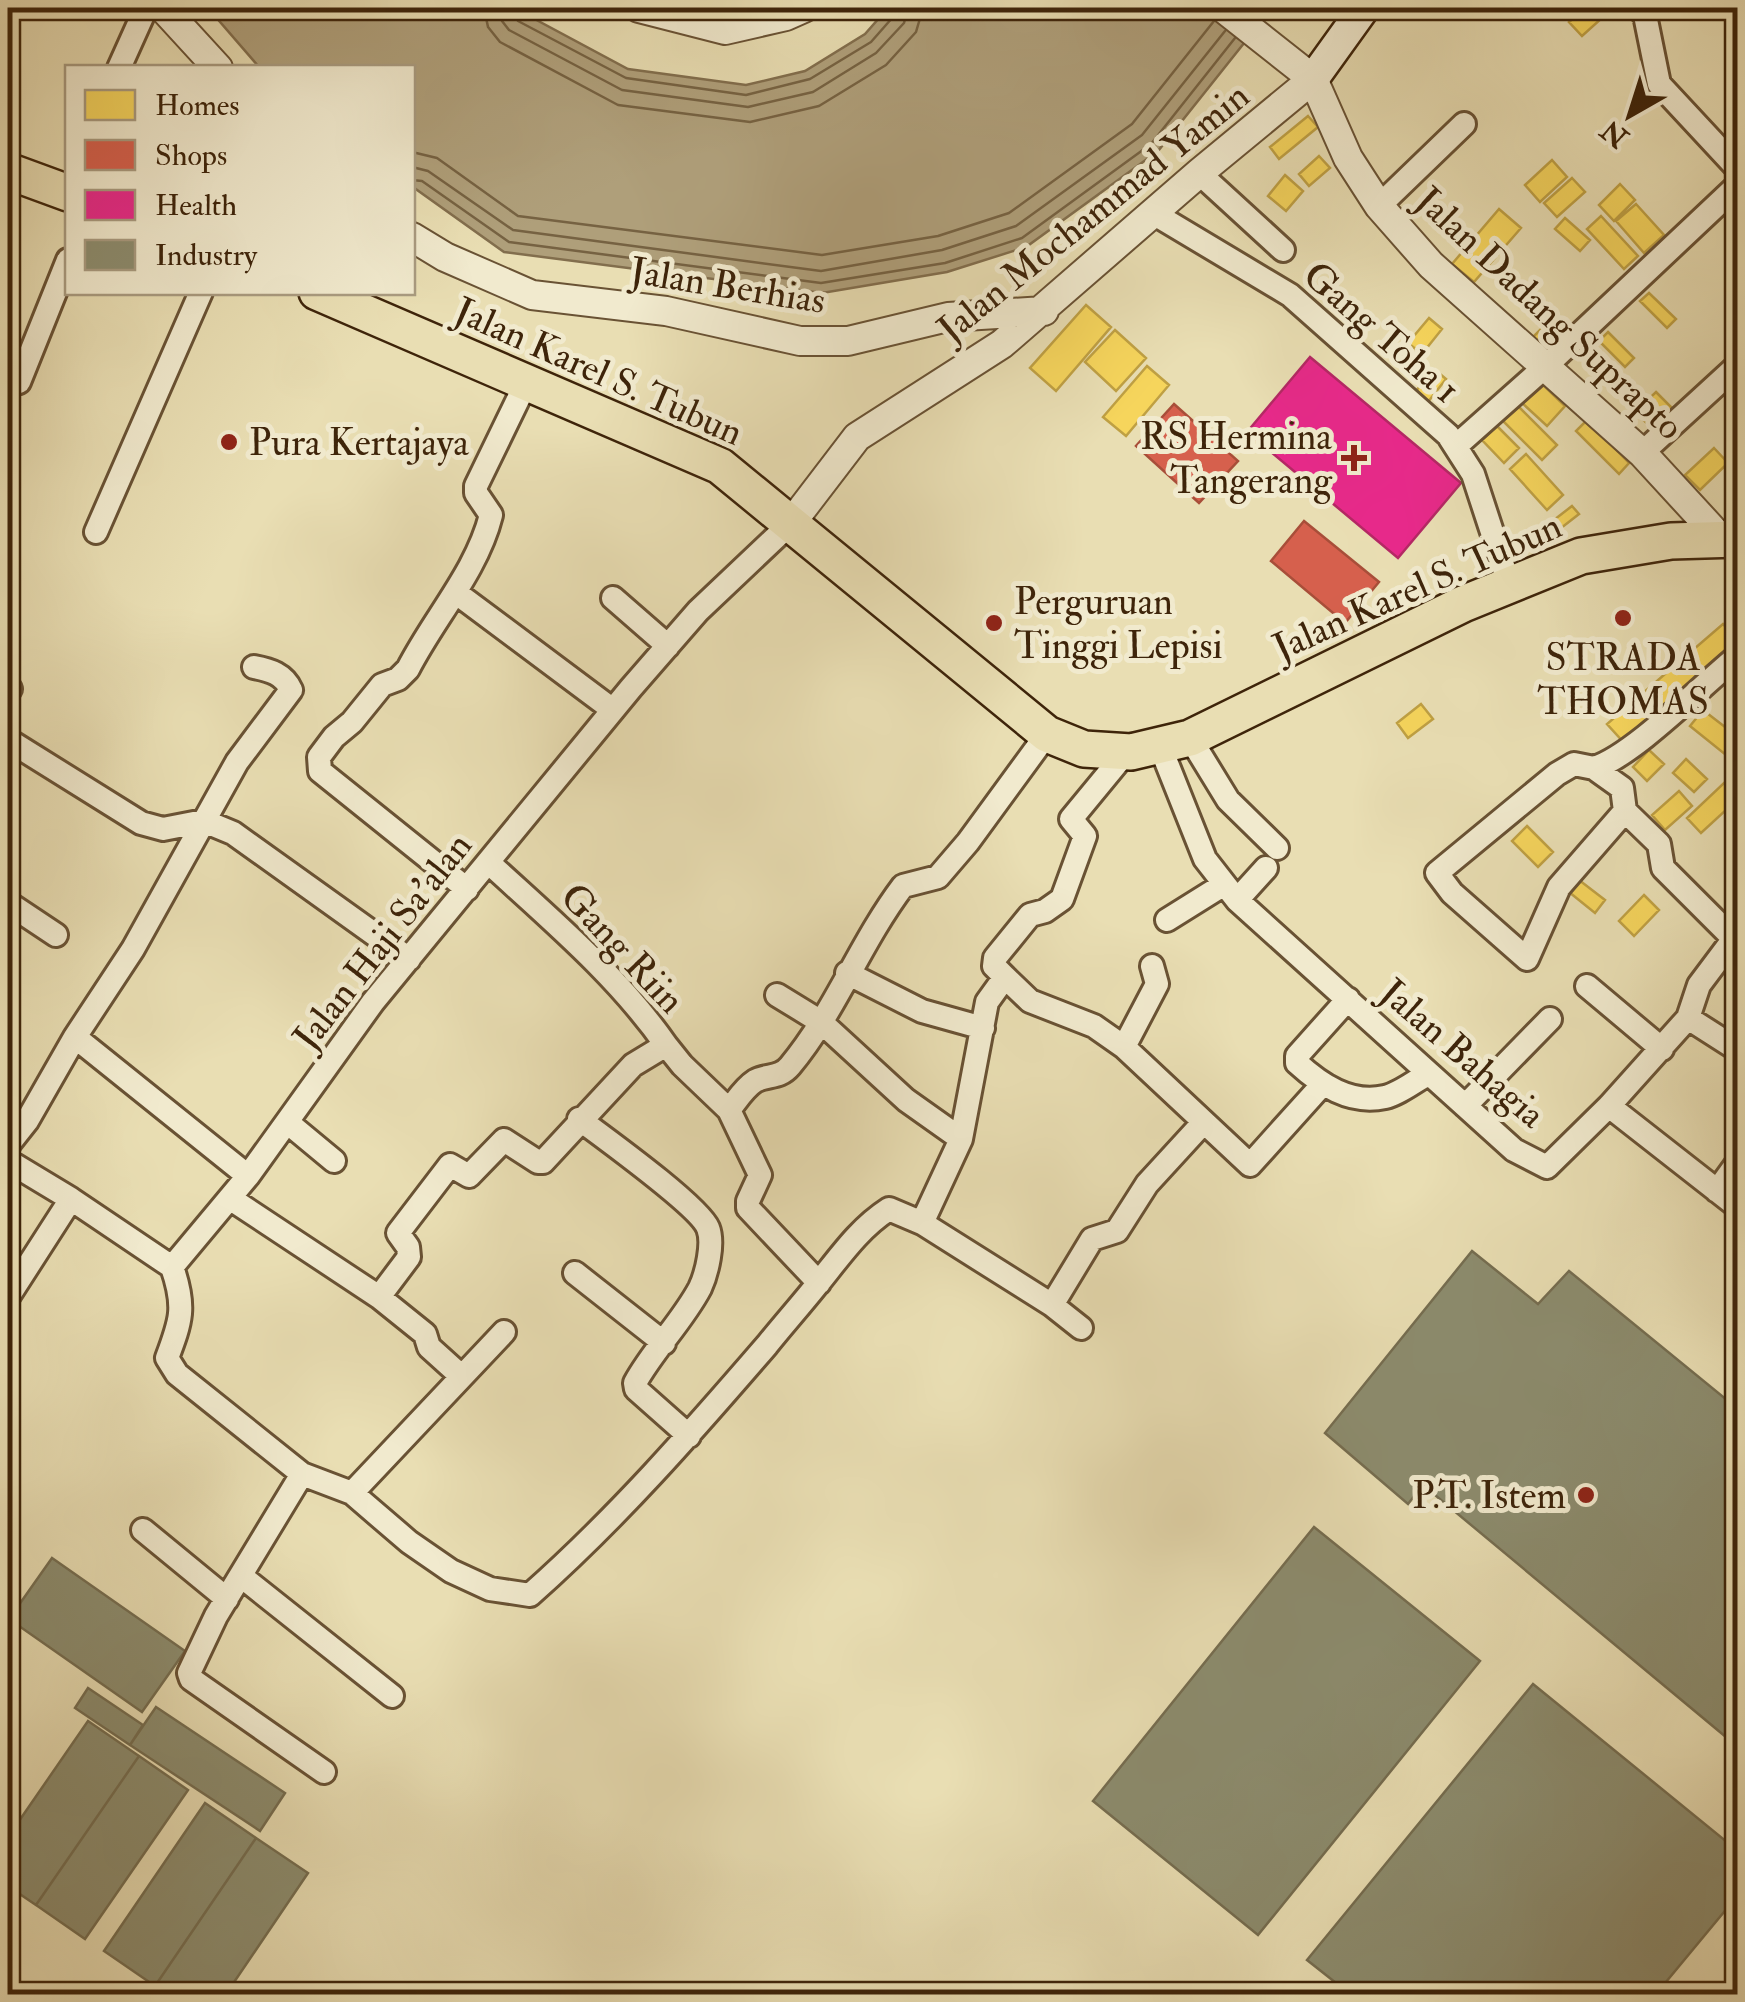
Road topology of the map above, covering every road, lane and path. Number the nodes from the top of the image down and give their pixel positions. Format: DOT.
graph roads {
  1 [pos="146,8"];
  2 [pos="163,8"];
  3 [pos="639,8"];
  4 [pos="804,8"];
  5 [pos="1223,8"];
  6 [pos="1364,8"];
  7 [pos="1638,8"];
  8 [pos="729,19"];
  9 [pos="121,65"];
  10 [pos="215,65"];
  11 [pos="1313,80"];
  12 [pos="1464,124"];
  13 [pos="1738,169"];
  14 [pos="8,170"];
  15 [pos="1199,173"];
  16 [pos="1738,185"];
  17 [pos="65,192"];
  18 [pos="1378,206"];
  19 [pos="1153,213"];
  20 [pos="415,239"];
  21 [pos="1284,250"];
  22 [pos="65,267"];
  23 [pos="201,295"];
  24 [pos="324,295"];
  25 [pos="1044,311"];
  26 [pos="1738,365"];
  27 [pos="1548,366"];
  28 [pos="19,382"];
  29 [pos="526,383"];
  30 [pos="1456,446"];
  31 [pos="1642,452"];
  32 [pos="792,522"];
  33 [pos="96,532"];
  34 [pos="1730,540"];
  35 [pos="1510,584"];
  36 [pos="455,592"];
  37 [pos="613,598"];
  38 [pos="668,646"];
  39 [pos="1738,656"];
  40 [pos="254,666"];
  41 [pos="613,710"];
  42 [pos="1047,734"];
  43 [pos="8,740"];
  44 [pos="1159,745"];
  45 [pos="1594,768"];
  46 [pos="1624,811"];
  47 [pos="204,821"];
  48 [pos="488,862"];
  49 [pos="468,890"];
  50 [pos="1230,892"];
  51 [pos="8,904"];
  52 [pos="1167,920"];
  53 [pos="56,935"];
  54 [pos="1735,936"];
  55 [pos="410,960"];
  56 [pos="1152,966"];
  57 [pos="846,973"];
  58 [pos="1005,976"];
  59 [pos="1587,986"];
  60 [pos="777,995"];
  61 [pos="1348,1000"];
  62 [pos="1688,1018"];
  63 [pos="1550,1019"];
  64 [pos="822,1022"];
  65 [pos="984,1028"];
  66 [pos="75,1037"];
  67 [pos="666,1045"];
  68 [pos="1124,1048"];
  69 [pos="1662,1049"];
  70 [pos="1738,1050"];
  71 [pos="1428,1074"];
  72 [pos="1322,1086"];
  73 [pos="1465,1106"];
  74 [pos="1609,1106"];
  75 [pos="729,1110"];
  76 [pos="579,1119"];
  77 [pos="287,1122"];
  78 [pos="1202,1124"];
  79 [pos="961,1139"];
  80 [pos="8,1145"];
  81 [pos="8,1161"];
  82 [pos="334,1161"];
  83 [pos="1738,1162"];
  84 [pos="248,1176"];
  85 [pos="1716,1190"];
  86 [pos="72,1198"];
  87 [pos="231,1199"];
  88 [pos="1738,1207"];
  89 [pos="922,1223"];
  90 [pos="172,1267"];
  91 [pos="575,1273"];
  92 [pos="819,1283"];
  93 [pos="8,1297"];
  94 [pos="379,1297"];
  95 [pos="1052,1305"];
  96 [pos="1081,1328"];
  97 [pos="504,1332"];
  98 [pos="664,1343"];
  99 [pos="460,1375"];
  100 [pos="689,1436"];
  101 [pos="302,1474"];
  102 [pos="352,1494"];
  103 [pos="144,1530"];
  104 [pos="241,1576"];
  105 [pos="227,1599"];
  106 [pos="392,1696"];
  107 [pos="324,1772"];
  1 -- 9 [label="street"];
  2 -- 10 [label="street"];
  3 -- 8 [label="street"];
  4 -- 8 [label="street"];
  5 -- 11 [label="street, Jalan Dadang Suprapto"];
  6 -- 11 [label="main road"];
  7 -- 13 [label="street"];
  11 -- 15 [label="street, Jalan Mochammad Yamin"];
  11 -- 18 [label="street, Jalan Dadang Suprapto"];
  12 -- 18 [label="street"];
  14 -- 17 [label="highway"];
  15 -- 19 [label="street, Jalan Mochammad Yamin"];
  15 -- 21 [label="street"];
  16 -- 27 [label="street, Gang Toha 1"];
  18 -- 27 [label="street, Jalan Dadang Suprapto"];
  19 -- 25 [label="street, Jalan Mochammad Yamin"];
  19 -- 30 [label="street, Gang Toha 1"];
  20 -- 25 [label="street, Jalan Berhias"];
  22 -- 28 [label="street"];
  23 -- 33 [label="street"];
  24 -- 29 [label="highway, Jalan Karel S. Tubun"];
  25 -- 32 [label="street, Jalan Mochammad Yamin"];
  26 -- 31 [label="street"];
  27 -- 30 [label="street, Gang Toha 1"];
  27 -- 31 [label="street, Jalan Dadang Suprapto"];
  29 -- 32 [label="highway, Jalan Karel S. Tubun"];
  29 -- 36 [label="street"];
  30 -- 35 [label="street"];
  31 -- 34 [label="street, Jalan Dadang Suprapto"];
  32 -- 38 [label="street, Jalan Haji Sa'alan"];
  32 -- 42 [label="highway, Jalan Karel S. Tubun"];
  34 -- 35 [label="highway, Jalan Karel S. Tubun"];
  35 -- 44 [label="highway, Jalan Karel S. Tubun"];
  36 -- 41 [label="street"];
  36 -- 49 [label="street"];
  37 -- 38 [label="street"];
  38 -- 41 [label="street, Jalan Haji Sa'alan"];
  39 -- 45 [label="street"];
  40 -- 47 [label="street"];
  41 -- 48 [label="street, Jalan Haji Sa'alan"];
  42 -- 44 [label="highway, Jalan Karel S. Tubun"];
  42 -- 57 [label="street"];
  43 -- 47 [label="street"];
  44 -- 50 [label="street, Jalan Bahagia"];
  44 -- 50 [label="street"];
  44 -- 58 [label="street"];
  45 -- 46 [label="street"];
  45 -- 46 [label="street"];
  46 -- 54 [label="street"];
  47 -- 55 [label="street"];
  47 -- 66 [label="street"];
  48 -- 49 [label="street, Jalan Haji Sa'alan"];
  48 -- 67 [label="street, Gang Riin"];
  49 -- 55 [label="street, Jalan Haji Sa'alan"];
  50 -- 52 [label="street"];
  50 -- 61 [label="street, Jalan Bahagia"];
  51 -- 53 [label="street"];
  54 -- 62 [label="street, Jalan Bahagia"];
  55 -- 77 [label="street, Jalan Haji Sa'alan"];
  56 -- 68 [label="street"];
  57 -- 64 [label="street"];
  57 -- 65 [label="street"];
  58 -- 65 [label="street"];
  58 -- 68 [label="street"];
  59 -- 69 [label="street"];
  60 -- 64 [label="street"];
  61 -- 71 [label="street, Jalan Bahagia"];
  61 -- 72 [label="street"];
  62 -- 69 [label="street, Jalan Bahagia"];
  62 -- 70 [label="street"];
  63 -- 73 [label="street"];
  64 -- 75 [label="street"];
  64 -- 79 [label="street"];
  65 -- 79 [label="street"];
  66 -- 80 [label="street"];
  66 -- 84 [label="street"];
  67 -- 75 [label="street"];
  67 -- 76 [label="street, Gang Riin"];
  68 -- 78 [label="street"];
  69 -- 74 [label="street, Jalan Bahagia"];
  71 -- 72 [label="street"];
  71 -- 73 [label="street, Jalan Bahagia"];
  72 -- 78 [label="street"];
  73 -- 74 [label="street, Jalan Bahagia"];
  74 -- 85 [label="street"];
  75 -- 92 [label="street"];
  76 -- 94 [label="street, Gang Riin"];
  76 -- 98 [label="street"];
  77 -- 82 [label="street"];
  77 -- 84 [label="street, Jalan Haji Sa'alan"];
  78 -- 95 [label="street"];
  79 -- 89 [label="street"];
  81 -- 86 [label="street"];
  83 -- 85 [label="street"];
  84 -- 87 [label="street, Jalan Haji Sa'alan"];
  85 -- 88 [label="street"];
  86 -- 90 [label="street"];
  86 -- 93 [label="street"];
  87 -- 90 [label="street, Jalan Haji Sa'alan"];
  87 -- 94 [label="street"];
  89 -- 92 [label="street"];
  89 -- 95 [label="street"];
  90 -- 101 [label="street"];
  91 -- 98 [label="street"];
  92 -- 100 [label="street"];
  94 -- 99 [label="street"];
  95 -- 96 [label="street"];
  97 -- 99 [label="street"];
  98 -- 100 [label="street"];
  99 -- 102 [label="street"];
  100 -- 102 [label="street"];
  101 -- 102 [label="street"];
  101 -- 104 [label="street"];
  103 -- 105 [label="street"];
  104 -- 105 [label="street"];
  104 -- 106 [label="street"];
  105 -- 107 [label="street"];
}
